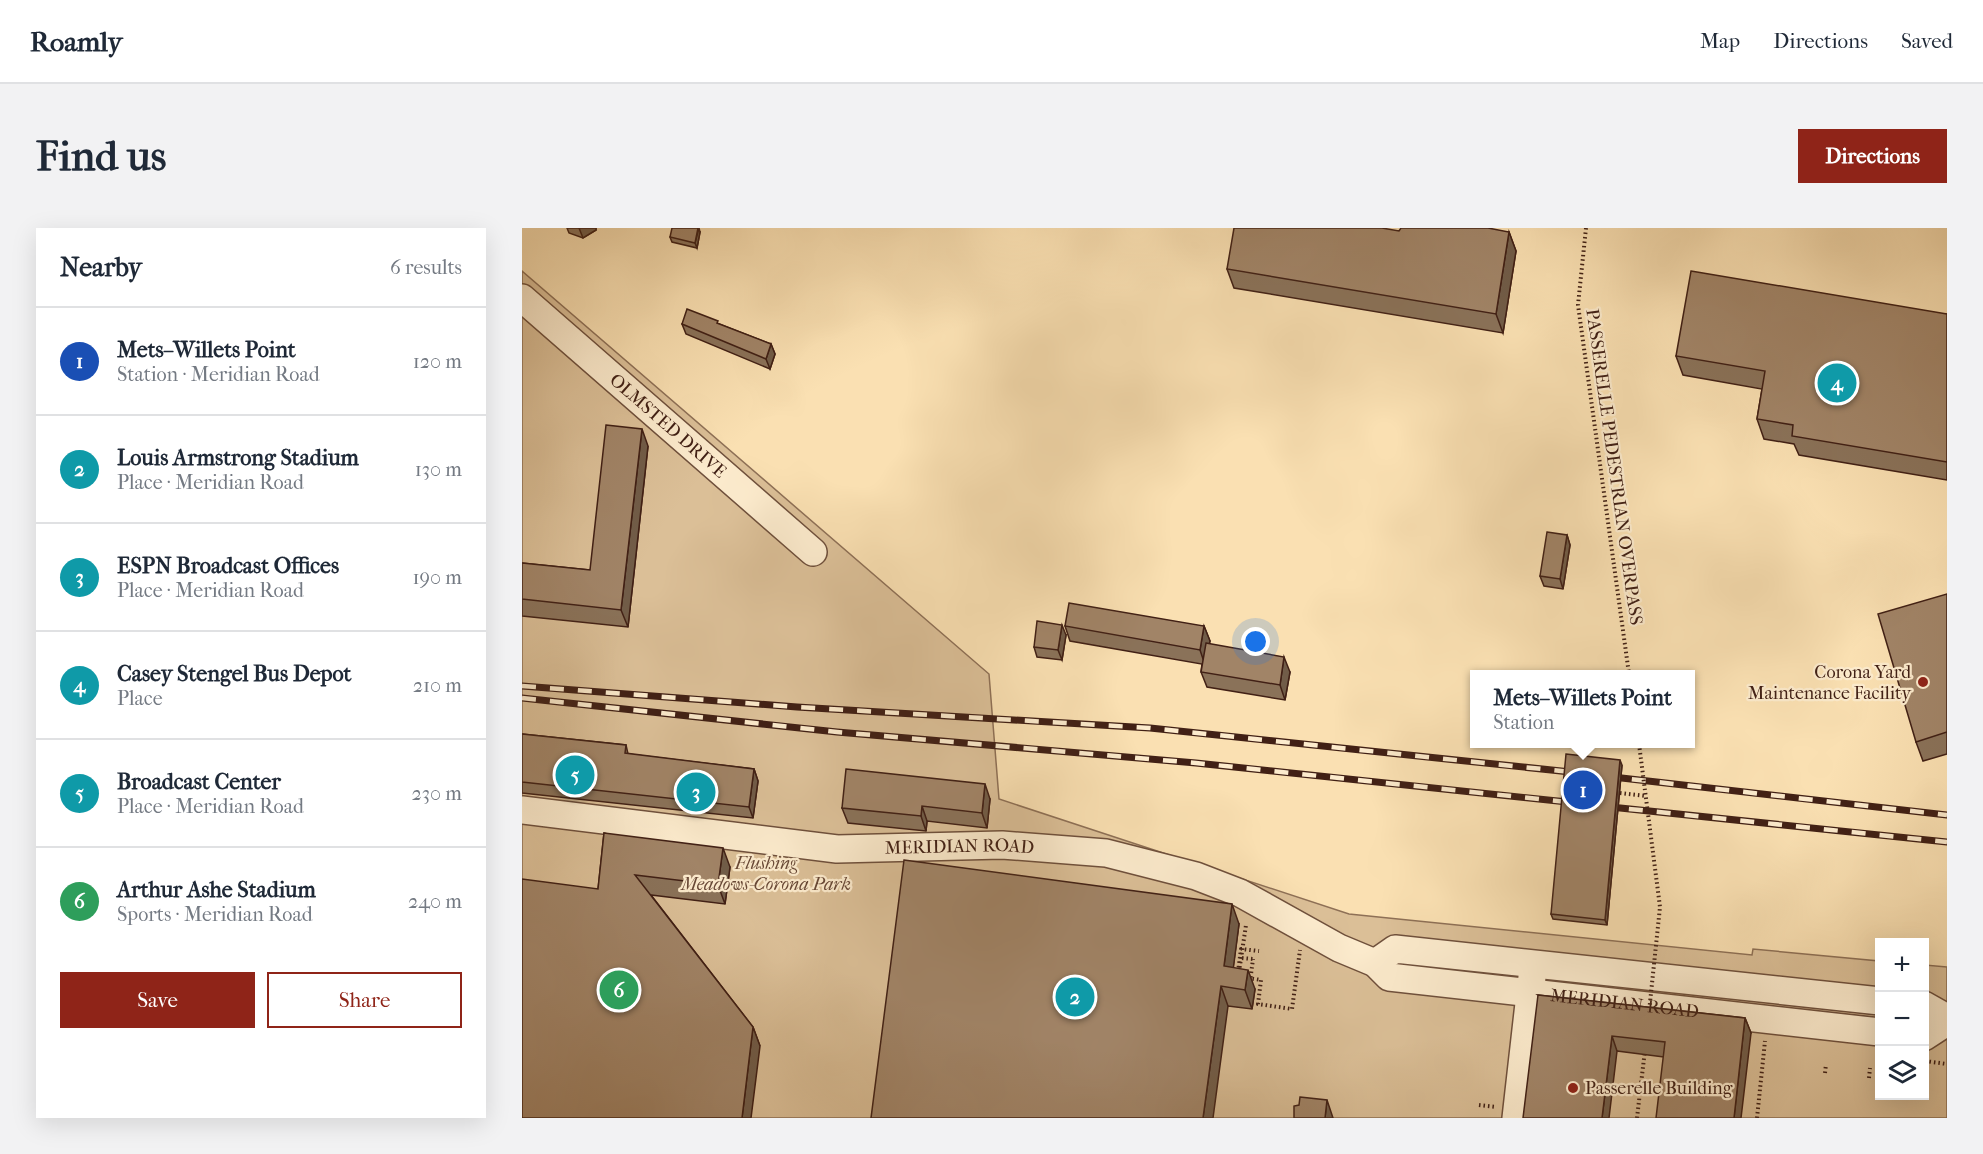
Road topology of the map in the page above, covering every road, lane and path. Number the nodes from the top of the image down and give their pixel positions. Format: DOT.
graph roads {
  1 [pos="1586,228"];
  2 [pos="522,298"];
  3 [pos="813,552"];
  4 [pos="1628,670"];
  5 [pos="1640,748"];
  6 [pos="1620,793"];
  7 [pos="1646,796"];
  8 [pos="522,810"];
  9 [pos="1246,925"];
  10 [pos="1300,949"];
  11 [pos="1259,951"];
  12 [pos="1375,963"];
  13 [pos="1533,964"];
  14 [pos="1236,976"];
  15 [pos="1237,984"];
  16 [pos="1243,985"];
  17 [pos="1530,994"];
  18 [pos="1875,1000"];
  19 [pos="1929,1008"];
  20 [pos="1767,1019"];
  21 [pos="1947,1020"];
  22 [pos="1648,1023"];
  23 [pos="1875,1031"];
  24 [pos="1929,1033"];
  25 [pos="1646,1044"];
  26 [pos="1929,1062"];
  27 [pos="1826,1064"];
  28 [pos="1947,1064"];
  29 [pos="1870,1068"];
  30 [pos="1825,1073"];
  31 [pos="1869,1078"];
  32 [pos="1479,1105"];
  33 [pos="1504,1112"];
  34 [pos="1637,1118"];
  35 [pos="1757,1118"];
  1 -- 4 [label="path, PASSERELLE PEDESTRIAN OVERPASS"];
  2 -- 3 [label="street, OLMSTED DRIVE"];
  5 -- 7 [label="path, bridge"];
  6 -- 7 [label="path"];
  7 -- 22 [label="path, bridge"];
  8 -- 12 [label="street, MERIDIAN ROAD"];
  9 -- 15 [label="path, bridge"];
  10 -- 14 [label="path"];
  11 -- 14 [label="path"];
  12 -- 13 [label="street, MERIDIAN ROAD"];
  12 -- 17 [label="street, MERIDIAN ROAD"];
  13 -- 17 [label="street"];
  13 -- 18 [label="street, MERIDIAN ROAD"];
  14 -- 16 [label="path, bridge"];
  17 -- 20 [label="street, MERIDIAN ROAD"];
  17 -- 33 [label="street"];
  19 -- 21 [label="street"];
  20 -- 23 [label="street, MERIDIAN ROAD"];
  20 -- 35 [label="path"];
  21 -- 24 [label="street"];
  25 -- 34 [label="path"];
  26 -- 28 [label="path"];
  27 -- 30 [label="path"];
  29 -- 31 [label="path"];
  32 -- 33 [label="path"];
}
